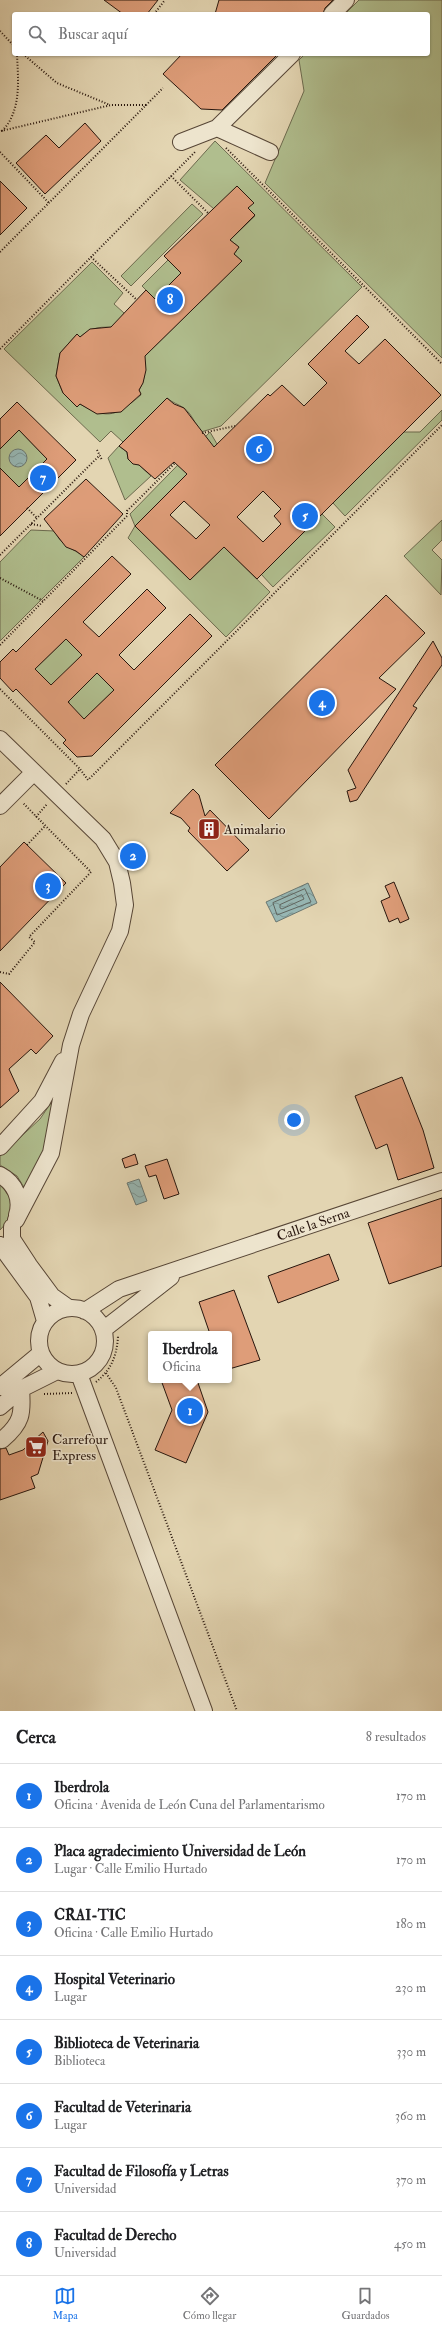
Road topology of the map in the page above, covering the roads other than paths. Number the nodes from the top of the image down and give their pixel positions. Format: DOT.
graph roads {
  1 [pos="346,0"];
  2 [pos="334,12"];
  3 [pos="290,56"];
  4 [pos="217,128"];
  5 [pos="182,142"];
  6 [pos="270,152"];
  7 [pos="0,739"];
  8 [pos="34,772"];
  9 [pos="0,806"];
  10 [pos="71,1045"];
  11 [pos="0,1147"];
  12 [pos="0,1175"];
  13 [pos="442,1181"];
  14 [pos="14,1223"];
  15 [pos="0,1238"];
  16 [pos="0,1245"];
  17 [pos="184,1267"];
  18 [pos="77,1310"];
  19 [pos="45,1321"];
  20 [pos="103,1330"];
  21 [pos="41,1353"];
  22 [pos="57,1371"];
  23 [pos="79,1374"];
  24 [pos="0,1387"];
  25 [pos="21,1389"];
  26 [pos="0,1408"];
  27 [pos="2,1440"];
  28 [pos="204,1711"];
  1 -- 2 [label="street"];
  3 -- 4 [label="street"];
  4 -- 5 [label="street"];
  4 -- 6 [label="street"];
  7 -- 8 [label="street"];
  8 -- 9 [label="street"];
  8 -- 10 [label="street"];
  10 -- 11 [label="street"];
  10 -- 14 [label="street"];
  12 -- 14 [label="street"];
  13 -- 17 [label="street, Calle la Serna"];
  14 -- 15 [label="street"];
  14 -- 18 [label="street"];
  16 -- 19 [label="street"];
  17 -- 18 [label="street, Calle la Serna"];
  17 -- 20 [label="street, Calle la Serna"];
  18 -- 19 [label="street, Calle la Serna"];
  18 -- 20 [label="street"];
  19 -- 21 [label="street"];
  20 -- 23 [label="street"];
  21 -- 22 [label="street"];
  21 -- 24 [label="street"];
  22 -- 23 [label="street"];
  22 -- 25 [label="street"];
  23 -- 28 [label="street"];
  25 -- 26 [label="street"];
  25 -- 27 [label="street"];
}
